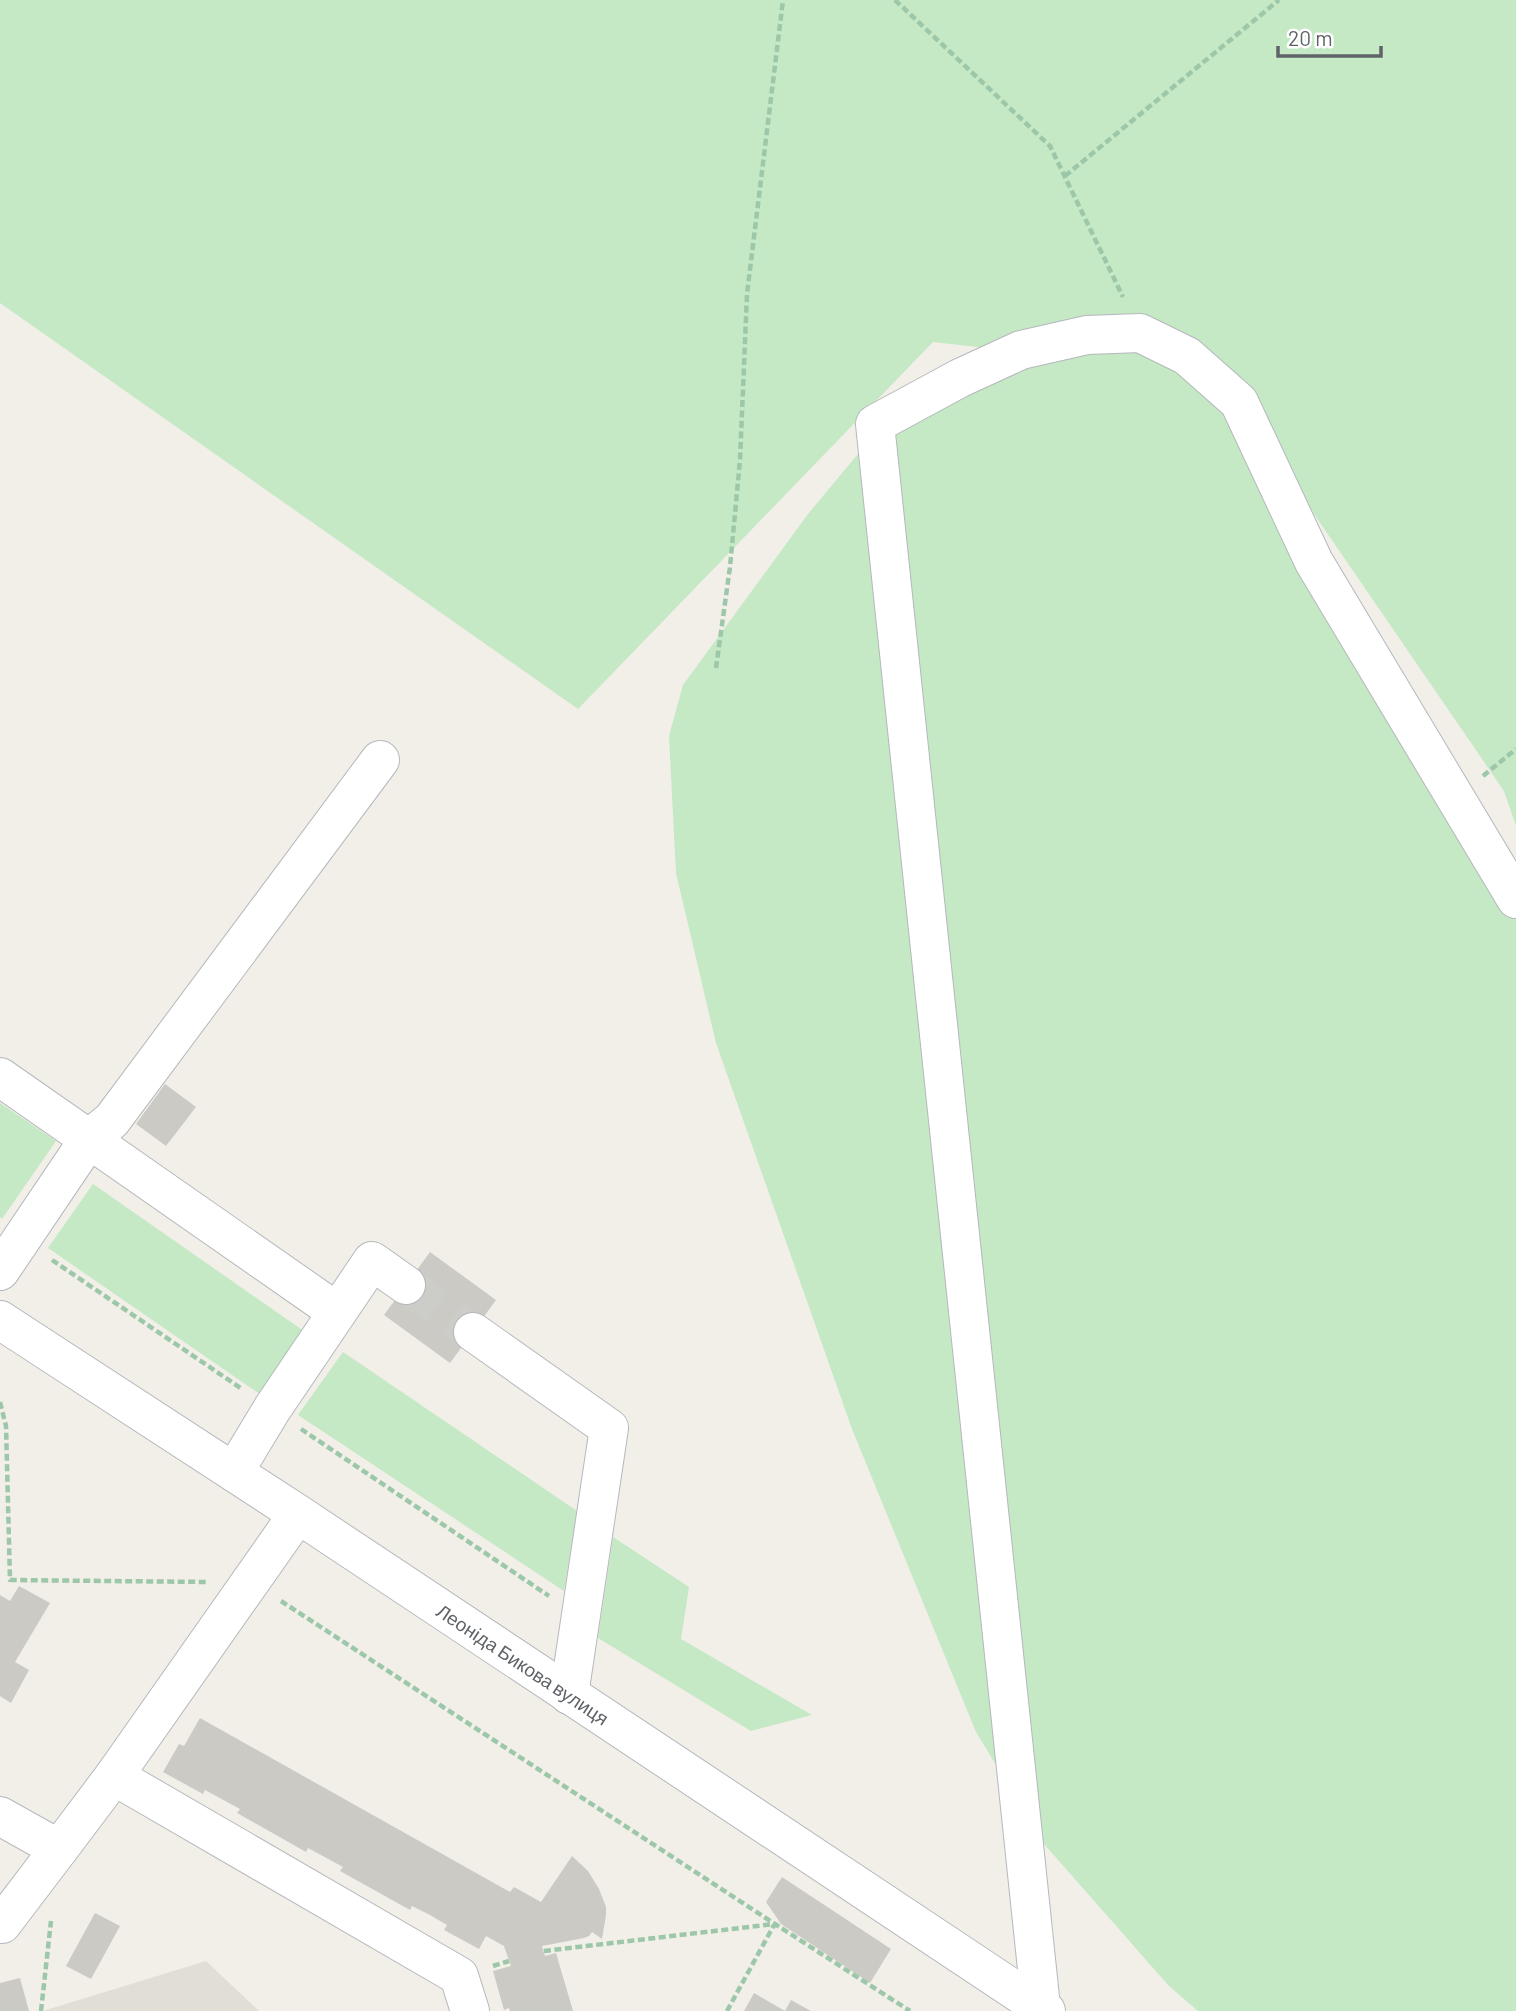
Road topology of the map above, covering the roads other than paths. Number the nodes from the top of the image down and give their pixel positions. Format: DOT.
graph roads {
  1 [pos="380,760"];
  2 [pos="1516,899"];
  3 [pos="0,1077"];
  4 [pos="89,1139"];
  5 [pos="0,1270"];
  6 [pos="406,1285"];
  7 [pos="337,1312"];
  8 [pos="0,1320"];
  9 [pos="472,1332"];
  10 [pos="234,1472"];
  11 [pos="298,1514"];
  12 [pos="569,1695"];
  13 [pos="114,1776"];
  14 [pos="0,1816"];
  15 [pos="59,1849"];
  16 [pos="0,1924"];
  17 [pos="1044,2009"];
  18 [pos="470,2011"];
  1 -- 4 [label="street"];
  2 -- 17 [label="street"];
  3 -- 4 [label="street"];
  4 -- 5 [label="street"];
  4 -- 7 [label="street"];
  6 -- 7 [label="street"];
  7 -- 10 [label="street"];
  8 -- 10 [label="street, Леоніда Бикова вулиця"];
  9 -- 12 [label="street"];
  10 -- 11 [label="street, Леоніда Бикова вулиця"];
  11 -- 12 [label="street, Леоніда Бикова вулиця"];
  11 -- 13 [label="street"];
  12 -- 17 [label="street, Леоніда Бикова вулиця"];
  13 -- 15 [label="street"];
  13 -- 18 [label="street"];
  14 -- 15 [label="street"];
  15 -- 16 [label="street"];
}
